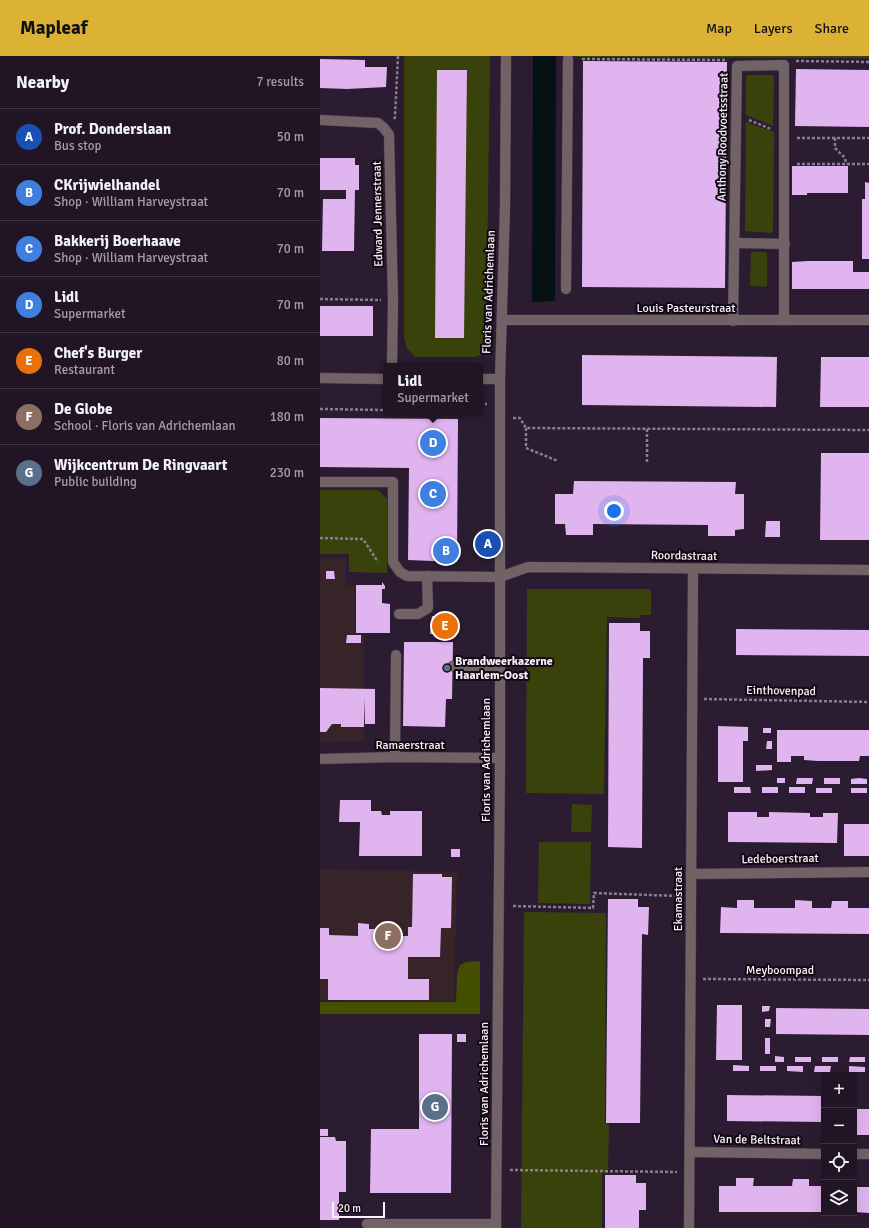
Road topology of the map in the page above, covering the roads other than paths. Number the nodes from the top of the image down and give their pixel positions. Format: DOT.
graph roads {
  1 [pos="506,56"];
  2 [pos="568,59"];
  3 [pos="320,120"];
  4 [pos="734,243"];
  5 [pos="785,244"];
  6 [pos="566,289"];
  7 [pos="502,320"];
  8 [pos="784,320"];
  9 [pos="869,320"];
  10 [pos="733,321"];
  11 [pos="392,363"];
  12 [pos="320,378"];
  13 [pos="383,379"];
  14 [pos="483,379"];
  15 [pos="500,379"];
  16 [pos="320,482"];
  17 [pos="693,570"];
  18 [pos="869,570"];
  19 [pos="427,576"];
  20 [pos="500,577"];
  21 [pos="400,614"];
  22 [pos="396,656"];
  23 [pos="453,666"];
  24 [pos="499,666"];
  25 [pos="395,757"];
  26 [pos="500,758"];
  27 [pos="320,759"];
  28 [pos="869,872"];
  29 [pos="691,874"];
  30 [pos="690,1152"];
  31 [pos="821,1154"];
  32 [pos="857,1154"];
  33 [pos="869,1154"];
  34 [pos="367,1224"];
  35 [pos="496,1226"];
  36 [pos="689,1228"];
  1 -- 7 [label="street, Floris van Adrichemlaan"];
  2 -- 6 [label="street"];
  3 -- 11 [label="street, Edward Jennerstraat"];
  4 -- 5 [label="street"];
  4 -- 5 [label="street, Anthony Roodvoetsstraat"];
  4 -- 10 [label="street, Anthony Roodvoetsstraat"];
  5 -- 8 [label="street"];
  7 -- 10 [label="street, Louis Pasteurstraat"];
  7 -- 15 [label="street, Floris van Adrichemlaan"];
  8 -- 9 [label="street, Louis Pasteurstraat"];
  8 -- 10 [label="street, Louis Pasteurstraat"];
  12 -- 13 [label="street"];
  14 -- 15 [label="street"];
  15 -- 20 [label="street, Floris van Adrichemlaan"];
  16 -- 19 [label="street"];
  17 -- 18 [label="street, Roordastraat"];
  17 -- 20 [label="street, Roordastraat"];
  17 -- 29 [label="street, Ekamastraat"];
  19 -- 20 [label="street"];
  19 -- 21 [label="street"];
  20 -- 24 [label="street, Floris van Adrichemlaan"];
  22 -- 25 [label="street"];
  23 -- 24 [label="street"];
  24 -- 26 [label="street, Floris van Adrichemlaan"];
  25 -- 26 [label="street, Ramaerstraat"];
  25 -- 27 [label="street, Ramaerstraat"];
  26 -- 35 [label="street, Floris van Adrichemlaan"];
  28 -- 29 [label="street, Ledeboerstraat"];
  29 -- 30 [label="street, Ekamastraat"];
  30 -- 31 [label="street, Van de Beltstraat"];
  30 -- 36 [label="street, Ekamastraat"];
  32 -- 33 [label="street"];
  34 -- 35 [label="street, Floris van Adrichemlaan"];
}
